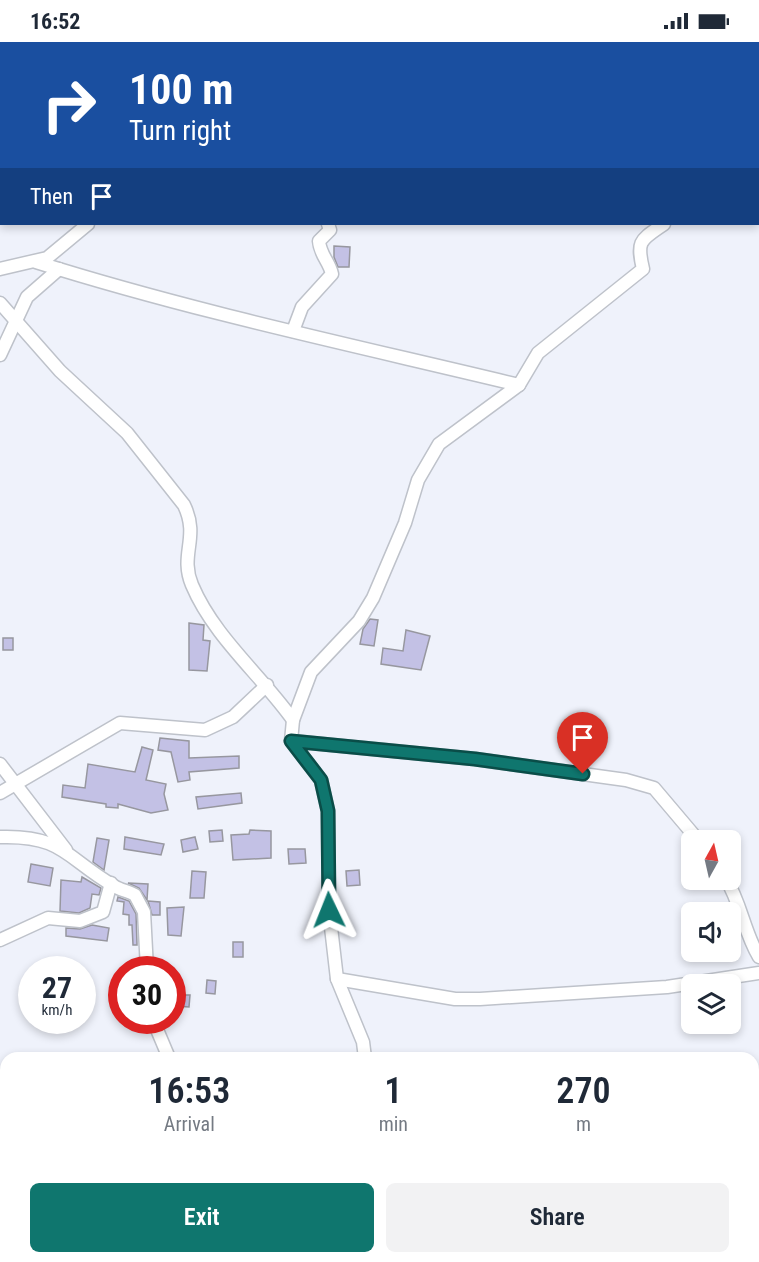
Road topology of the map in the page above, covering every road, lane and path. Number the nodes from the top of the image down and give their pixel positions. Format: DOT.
graph roads {
  1 [pos="87,225"];
  2 [pos="328,225"];
  3 [pos="662,225"];
  4 [pos="36,262"];
  5 [pos="0,269"];
  6 [pos="59,269"];
  7 [pos="0,303"];
  8 [pos="15,319"];
  9 [pos="293,331"];
  10 [pos="0,355"];
  11 [pos="519,385"];
  12 [pos="267,686"];
  13 [pos="293,720"];
  14 [pos="291,741"];
  15 [pos="0,764"];
  16 [pos="15,783"];
  17 [pos="0,793"];
  18 [pos="690,830"];
  19 [pos="0,837"];
  20 [pos="66,851"];
  21 [pos="111,884"];
  22 [pos="733,890"];
  23 [pos="0,940"];
  24 [pos="146,956"];
  25 [pos="759,957"];
  26 [pos="759,973"];
  27 [pos="337,979"];
  28 [pos="159,1034"];
  29 [pos="166,1052"];
  30 [pos="364,1052"];
  1 -- 4 [label="street"];
  2 -- 9 [label="street"];
  3 -- 11 [label="street"];
  4 -- 5 [label="street"];
  4 -- 6 [label="street"];
  6 -- 8 [label="street"];
  6 -- 9 [label="street"];
  7 -- 8 [label="street"];
  8 -- 10 [label="street"];
  8 -- 12 [label="street"];
  9 -- 11 [label="street"];
  11 -- 13 [label="street"];
  12 -- 13 [label="street"];
  12 -- 16 [label="street"];
  13 -- 14 [label="street"];
  14 -- 18 [label="street"];
  14 -- 27 [label="street"];
  15 -- 16 [label="street"];
  16 -- 17 [label="street"];
  16 -- 20 [label="street"];
  19 -- 20 [label="street"];
  20 -- 21 [label="street"];
  21 -- 23 [label="street"];
  21 -- 24 [label="street"];
  22 -- 25 [label="street"];
  26 -- 27 [label="street"];
  27 -- 30 [label="street"];
  28 -- 29 [label="street"];
}
